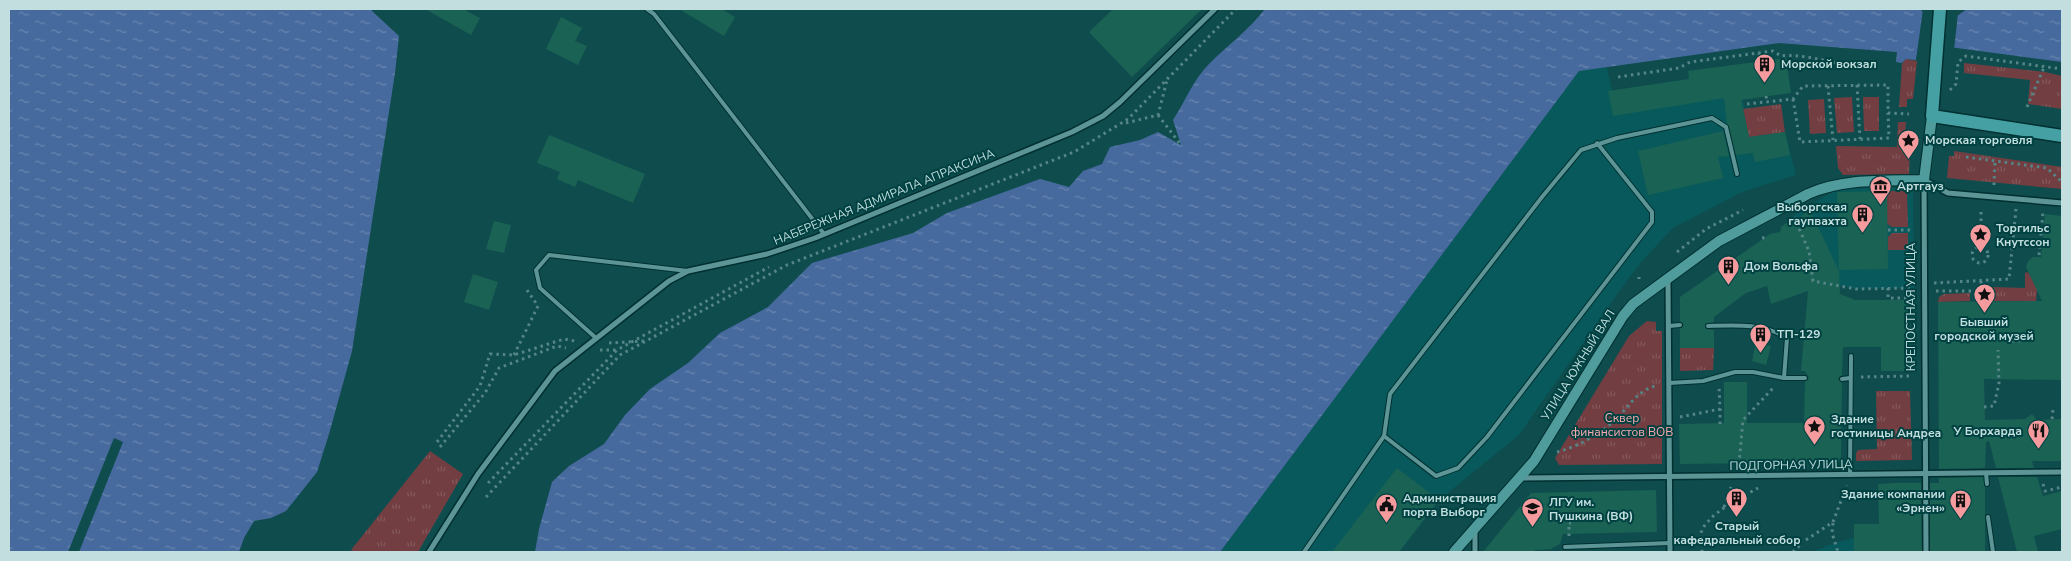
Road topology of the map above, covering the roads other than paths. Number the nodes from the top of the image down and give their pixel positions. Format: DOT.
graph roads {
  1 [pos="647,9"];
  2 [pos="1215,9"];
  3 [pos="1940,9"];
  4 [pos="1932,116"];
  5 [pos="2062,136"];
  6 [pos="1597,143"];
  7 [pos="1737,174"];
  8 [pos="1924,180"];
  9 [pos="2062,203"];
  10 [pos="824,234"];
  11 [pos="688,270"];
  12 [pos="1668,278"];
  13 [pos="1680,325"];
  14 [pos="1669,326"];
  15 [pos="1708,326"];
  16 [pos="596,338"];
  17 [pos="1851,356"];
  18 [pos="1784,378"];
  19 [pos="1805,378"];
  20 [pos="1842,378"];
  21 [pos="1850,378"];
  22 [pos="1669,383"];
  23 [pos="1384,436"];
  24 [pos="2062,472"];
  25 [pos="1986,473"];
  26 [pos="1926,474"];
  27 [pos="1850,475"];
  28 [pos="1669,476"];
  29 [pos="1520,478"];
  30 [pos="1987,484"];
  31 [pos="1988,517"];
  32 [pos="1475,530"];
  33 [pos="1670,543"];
  34 [pos="1565,547"];
  35 [pos="428,552"];
  36 [pos="1304,552"];
  37 [pos="1454,552"];
  38 [pos="1475,552"];
  39 [pos="1670,552"];
  40 [pos="1926,552"];
  41 [pos="1993,552"];
  1 -- 10 [label="lane"];
  2 -- 10 [label="street, НАБЕРЕЖНАЯ АДМИРАЛА АПРАКСИНА"];
  3 -- 4 [label="main road, КРЕПОСТНАЯ УЛИЦА"];
  4 -- 5 [label="main road"];
  4 -- 8 [label="street, КРЕПОСТНАЯ УЛИЦА"];
  6 -- 7 [label="lane"];
  6 -- 23 [label="lane"];
  6 -- 23 [label="lane"];
  8 -- 9 [label="street"];
  8 -- 12 [label="street, УЛИЦА ЮЖНЫЙ ВАЛ"];
  8 -- 26 [label="street, КРЕПОСТНАЯ УЛИЦА"];
  10 -- 11 [label="street, НАБЕРЕЖНАЯ АДМИРАЛА АПРАКСИНА"];
  11 -- 16 [label="street, НАБЕРЕЖНАЯ АДМИРАЛА АПРАКСИНА"];
  11 -- 16 [label="lane"];
  12 -- 14 [label="street"];
  12 -- 29 [label="street, УЛИЦА ЮЖНЫЙ ВАЛ"];
  13 -- 14 [label="lane"];
  14 -- 22 [label="street"];
  15 -- 18 [label="lane"];
  16 -- 35 [label="street, НАБЕРЕЖНАЯ АДМИРАЛА АПРАКСИНА"];
  17 -- 21 [label="lane"];
  18 -- 19 [label="lane"];
  18 -- 22 [label="lane"];
  20 -- 21 [label="lane"];
  21 -- 27 [label="lane"];
  22 -- 28 [label="street"];
  23 -- 36 [label="lane"];
  24 -- 25 [label="street, ПОДГОРНАЯ УЛИЦА"];
  25 -- 26 [label="street, ПОДГОРНАЯ УЛИЦА"];
  25 -- 30 [label="lane"];
  26 -- 27 [label="street, ПОДГОРНАЯ УЛИЦА"];
  26 -- 40 [label="street, КРЕПОСТНАЯ УЛИЦА"];
  27 -- 28 [label="street, ПОДГОРНАЯ УЛИЦА"];
  28 -- 29 [label="street, ПОДГОРНАЯ УЛИЦА"];
  28 -- 33 [label="street"];
  29 -- 32 [label="street, УЛИЦА ЮЖНЫЙ ВАЛ"];
  31 -- 41 [label="lane"];
  32 -- 37 [label="street, УЛИЦА ЮЖНЫЙ ВАЛ"];
  32 -- 38 [label="street"];
  33 -- 34 [label="lane"];
  33 -- 39 [label="street"];
}
